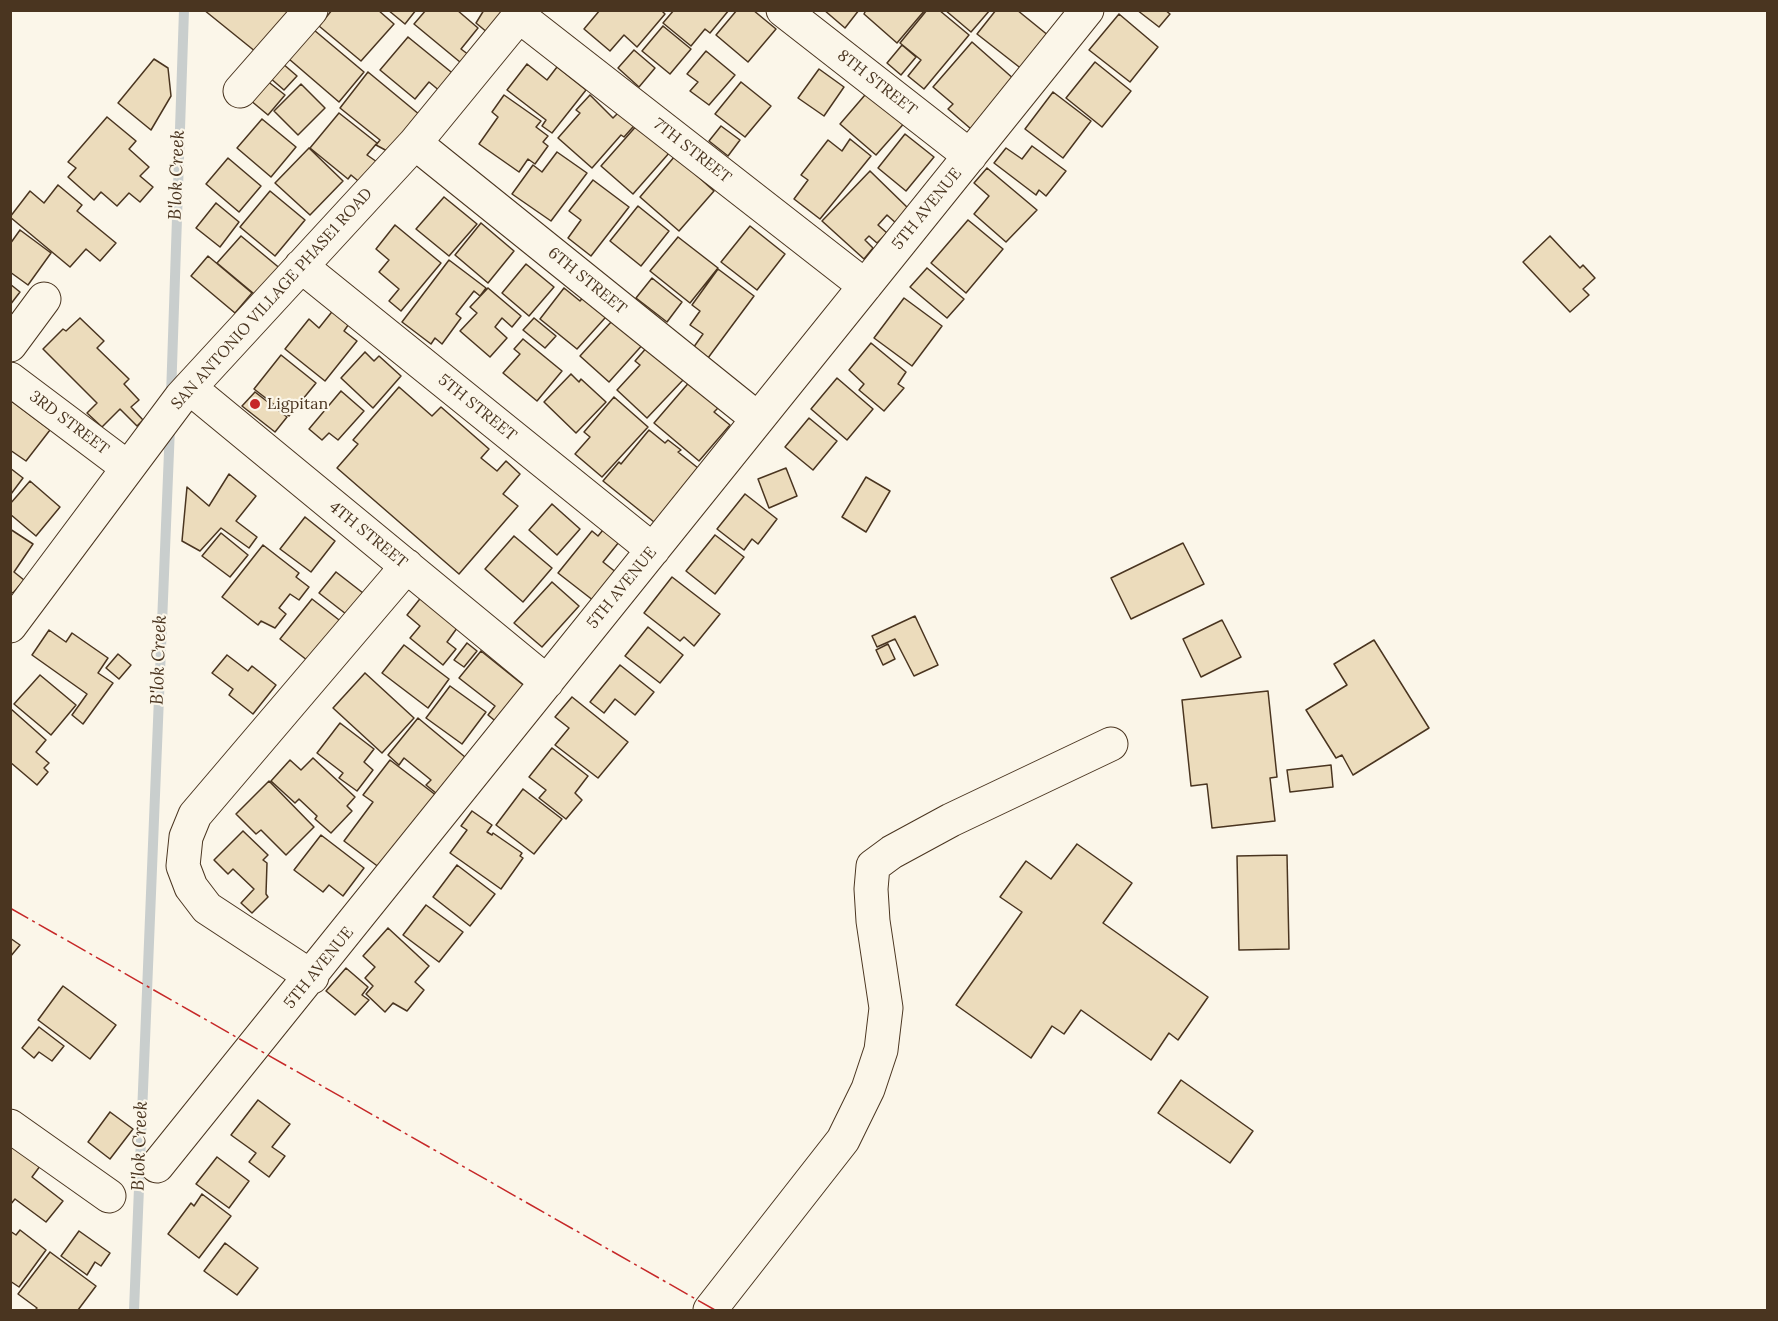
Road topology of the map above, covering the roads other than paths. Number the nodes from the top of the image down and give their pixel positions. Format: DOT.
graph roads {
  1 [pos="311,10"];
  2 [pos="783,10"];
  3 [pos="521,13"];
  4 [pos="1076,14"];
  5 [pos="240,91"];
  6 [pos="416,143"];
  7 [pos="970,156"];
  8 [pos="301,266"];
  9 [pos="865,286"];
  10 [pos="44,299"];
  11 [pos="10,345"];
  12 [pos="10,379"];
  13 [pos="185,392"];
  14 [pos="758,419"];
  15 [pos="134,458"];
  16 [pos="652,550"];
  17 [pos="407,566"];
  18 [pos="10,626"];
  19 [pos="547,682"];
  20 [pos="1111,744"];
  21 [pos="312,977"];
  22 [pos="10,1126"];
  23 [pos="157,1166"];
  24 [pos="109,1196"];
  25 [pos="710,1311"];
  1 -- 5 [label="street"];
  2 -- 7 [label="street, 8TH STREET"];
  3 -- 6 [label="street, SAN ANTONIO VILLAGE PHASE1 ROAD"];
  3 -- 9 [label="street, 7TH STREET"];
  4 -- 7 [label="street, 5TH AVENUE"];
  6 -- 8 [label="street, SAN ANTONIO VILLAGE PHASE1 ROAD"];
  6 -- 14 [label="street, 6TH STREET"];
  7 -- 9 [label="street, 5TH AVENUE"];
  8 -- 13 [label="street, SAN ANTONIO VILLAGE PHASE1 ROAD"];
  8 -- 16 [label="street, 5TH STREET"];
  9 -- 14 [label="street, 5TH AVENUE"];
  10 -- 11 [label="street"];
  12 -- 15 [label="street, 3RD STREET"];
  13 -- 15 [label="street, SAN ANTONIO VILLAGE PHASE1 ROAD"];
  13 -- 17 [label="street, 4TH STREET"];
  14 -- 16 [label="street, 5TH AVENUE"];
  15 -- 18 [label="street, SAN ANTONIO VILLAGE PHASE1 ROAD"];
  16 -- 19 [label="street, 5TH AVENUE"];
  17 -- 19 [label="street, 4TH STREET"];
  17 -- 21 [label="street"];
  19 -- 21 [label="street, 5TH AVENUE"];
  20 -- 25 [label="street"];
  21 -- 23 [label="street, 5TH AVENUE"];
  22 -- 24 [label="street"];
}
